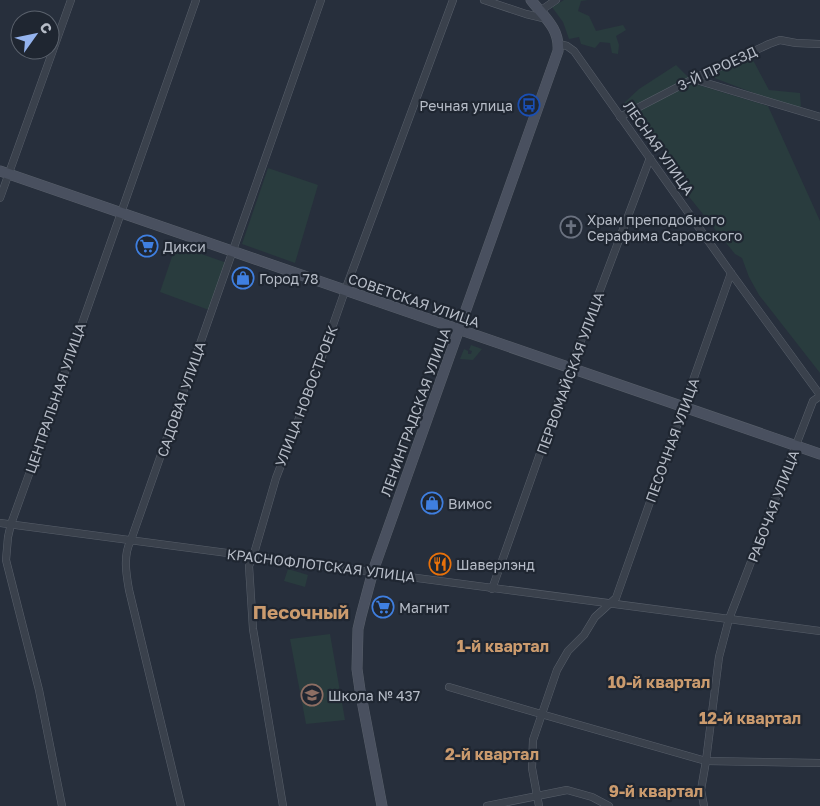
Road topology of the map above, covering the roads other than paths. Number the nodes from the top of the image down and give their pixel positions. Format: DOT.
graph roads {
  1 [pos="71,0"];
  2 [pos="196,0"];
  3 [pos="321,0"];
  4 [pos="452,0"];
  5 [pos="484,0"];
  6 [pos="508,0"];
  7 [pos="530,0"];
  8 [pos="556,0"];
  9 [pos="500,6"];
  10 [pos="540,11"];
  11 [pos="548,19"];
  12 [pos="561,42"];
  13 [pos="818,44"];
  14 [pos="693,79"];
  15 [pos="620,117"];
  16 [pos="820,117"];
  17 [pos="650,158"];
  18 [pos="4,173"];
  19 [pos="0,198"];
  20 [pos="120,213"];
  21 [pos="233,252"];
  22 [pos="731,273"];
  23 [pos="345,290"];
  24 [pos="459,329"];
  25 [pos="570,368"];
  26 [pos="820,395"];
  27 [pos="684,408"];
  28 [pos="796,446"];
  29 [pos="820,454"];
  30 [pos="0,523"];
  31 [pos="12,524"];
  32 [pos="132,540"];
  33 [pos="253,557"];
  34 [pos="372,571"];
  35 [pos="492,588"];
  36 [pos="608,604"];
  37 [pos="729,619"];
  38 [pos="820,631"];
  39 [pos="449,687"];
  40 [pos="541,714"];
  41 [pos="706,761"];
  42 [pos="820,763"];
  43 [pos="537,796"];
  44 [pos="62,806"];
  45 [pos="181,806"];
  46 [pos="282,806"];
  47 [pos="382,806"];
  48 [pos="487,806"];
  49 [pos="539,806"];
  50 [pos="609,806"];
  51 [pos="704,806"];
  1 -- 18 [label="street"];
  2 -- 20 [label="street, ЦЕНТРАЛЬНАЯ УЛИЦА"];
  3 -- 21 [label="street, САДОВАЯ УЛИЦА"];
  4 -- 23 [label="street, УЛИЦА НОВОСТРОЕК"];
  5 -- 9 [label="street"];
  6 -- 9 [label="street"];
  7 -- 10 [label="main road, ЛЕСНАЯ УЛИЦА"];
  8 -- 10 [label="street"];
  9 -- 11 [label="street"];
  10 -- 11 [label="main road, ЛЕСНАЯ УЛИЦА"];
  11 -- 12 [label="main road, ЛЕСНАЯ УЛИЦА"];
  12 -- 15 [label="street, ЛЕСНАЯ УЛИЦА"];
  12 -- 24 [label="main road, ЛЕНИНГРАДСКАЯ УЛИЦА"];
  13 -- 14 [label="street, 3-Й ПРОЕЗД"];
  14 -- 15 [label="street, 3-Й ПРОЕЗД"];
  14 -- 16 [label="street"];
  15 -- 17 [label="street, ЛЕСНАЯ УЛИЦА"];
  17 -- 22 [label="street, ЛЕСНАЯ УЛИЦА"];
  17 -- 25 [label="street, ПЕРВОМАЙСКАЯ УЛИЦА"];
  18 -- 19 [label="street"];
  18 -- 20 [label="main road, СОВЕТСКАЯ УЛИЦА"];
  20 -- 21 [label="main road, СОВЕТСКАЯ УЛИЦА"];
  20 -- 31 [label="street, ЦЕНТРАЛЬНАЯ УЛИЦА"];
  21 -- 23 [label="main road, СОВЕТСКАЯ УЛИЦА"];
  21 -- 32 [label="street, САДОВАЯ УЛИЦА"];
  22 -- 26 [label="street, ЛЕСНАЯ УЛИЦА"];
  22 -- 27 [label="street, ПЕСОЧНАЯ УЛИЦА"];
  23 -- 24 [label="main road, СОВЕТСКАЯ УЛИЦА"];
  23 -- 33 [label="street, УЛИЦА НОВОСТРОЕК"];
  24 -- 25 [label="main road, СОВЕТСКАЯ УЛИЦА"];
  24 -- 34 [label="main road, ЛЕНИНГРАДСКАЯ УЛИЦА"];
  25 -- 27 [label="main road, СОВЕТСКАЯ УЛИЦА"];
  25 -- 35 [label="street, ПЕРВОМАЙСКАЯ УЛИЦА"];
  26 -- 28 [label="street, РАБОЧАЯ УЛИЦА"];
  27 -- 28 [label="main road, СОВЕТСКАЯ УЛИЦА"];
  27 -- 36 [label="street, ПЕСОЧНАЯ УЛИЦА"];
  28 -- 29 [label="main road, СОВЕТСКАЯ УЛИЦА"];
  28 -- 37 [label="street, РАБОЧАЯ УЛИЦА"];
  30 -- 31 [label="street, КРАСНОФЛОТСКАЯ УЛИЦА"];
  31 -- 32 [label="street, КРАСНОФЛОТСКАЯ УЛИЦА"];
  31 -- 44 [label="street, ЦЕНТРАЛЬНАЯ УЛИЦА"];
  32 -- 33 [label="street, КРАСНОФЛОТСКАЯ УЛИЦА"];
  32 -- 45 [label="street, САДОВАЯ УЛИЦА"];
  33 -- 34 [label="street, КРАСНОФЛОТСКАЯ УЛИЦА"];
  33 -- 46 [label="street, УЛИЦА НОВОСТРОЕК"];
  34 -- 35 [label="street, КРАСНОФЛОТСКАЯ УЛИЦА"];
  34 -- 47 [label="main road, ЛЕНИНГРАДСКАЯ УЛИЦА"];
  35 -- 36 [label="street, КРАСНОФЛОТСКАЯ УЛИЦА"];
  36 -- 37 [label="street, КРАСНОФЛОТСКАЯ УЛИЦА"];
  36 -- 40 [label="street, ПЕСОЧНАЯ УЛИЦА"];
  37 -- 38 [label="street, КРАСНОФЛОТСКАЯ УЛИЦА"];
  37 -- 41 [label="street, РАБОЧАЯ УЛИЦА"];
  39 -- 40 [label="street"];
  40 -- 41 [label="street"];
  40 -- 43 [label="street, ПЕСОЧНАЯ УЛИЦА"];
  41 -- 42 [label="street"];
  41 -- 51 [label="street, РАБОЧАЯ УЛИЦА"];
  43 -- 48 [label="street"];
  43 -- 49 [label="street, ПЕСОЧНАЯ УЛИЦА"];
  43 -- 50 [label="street"];
}
